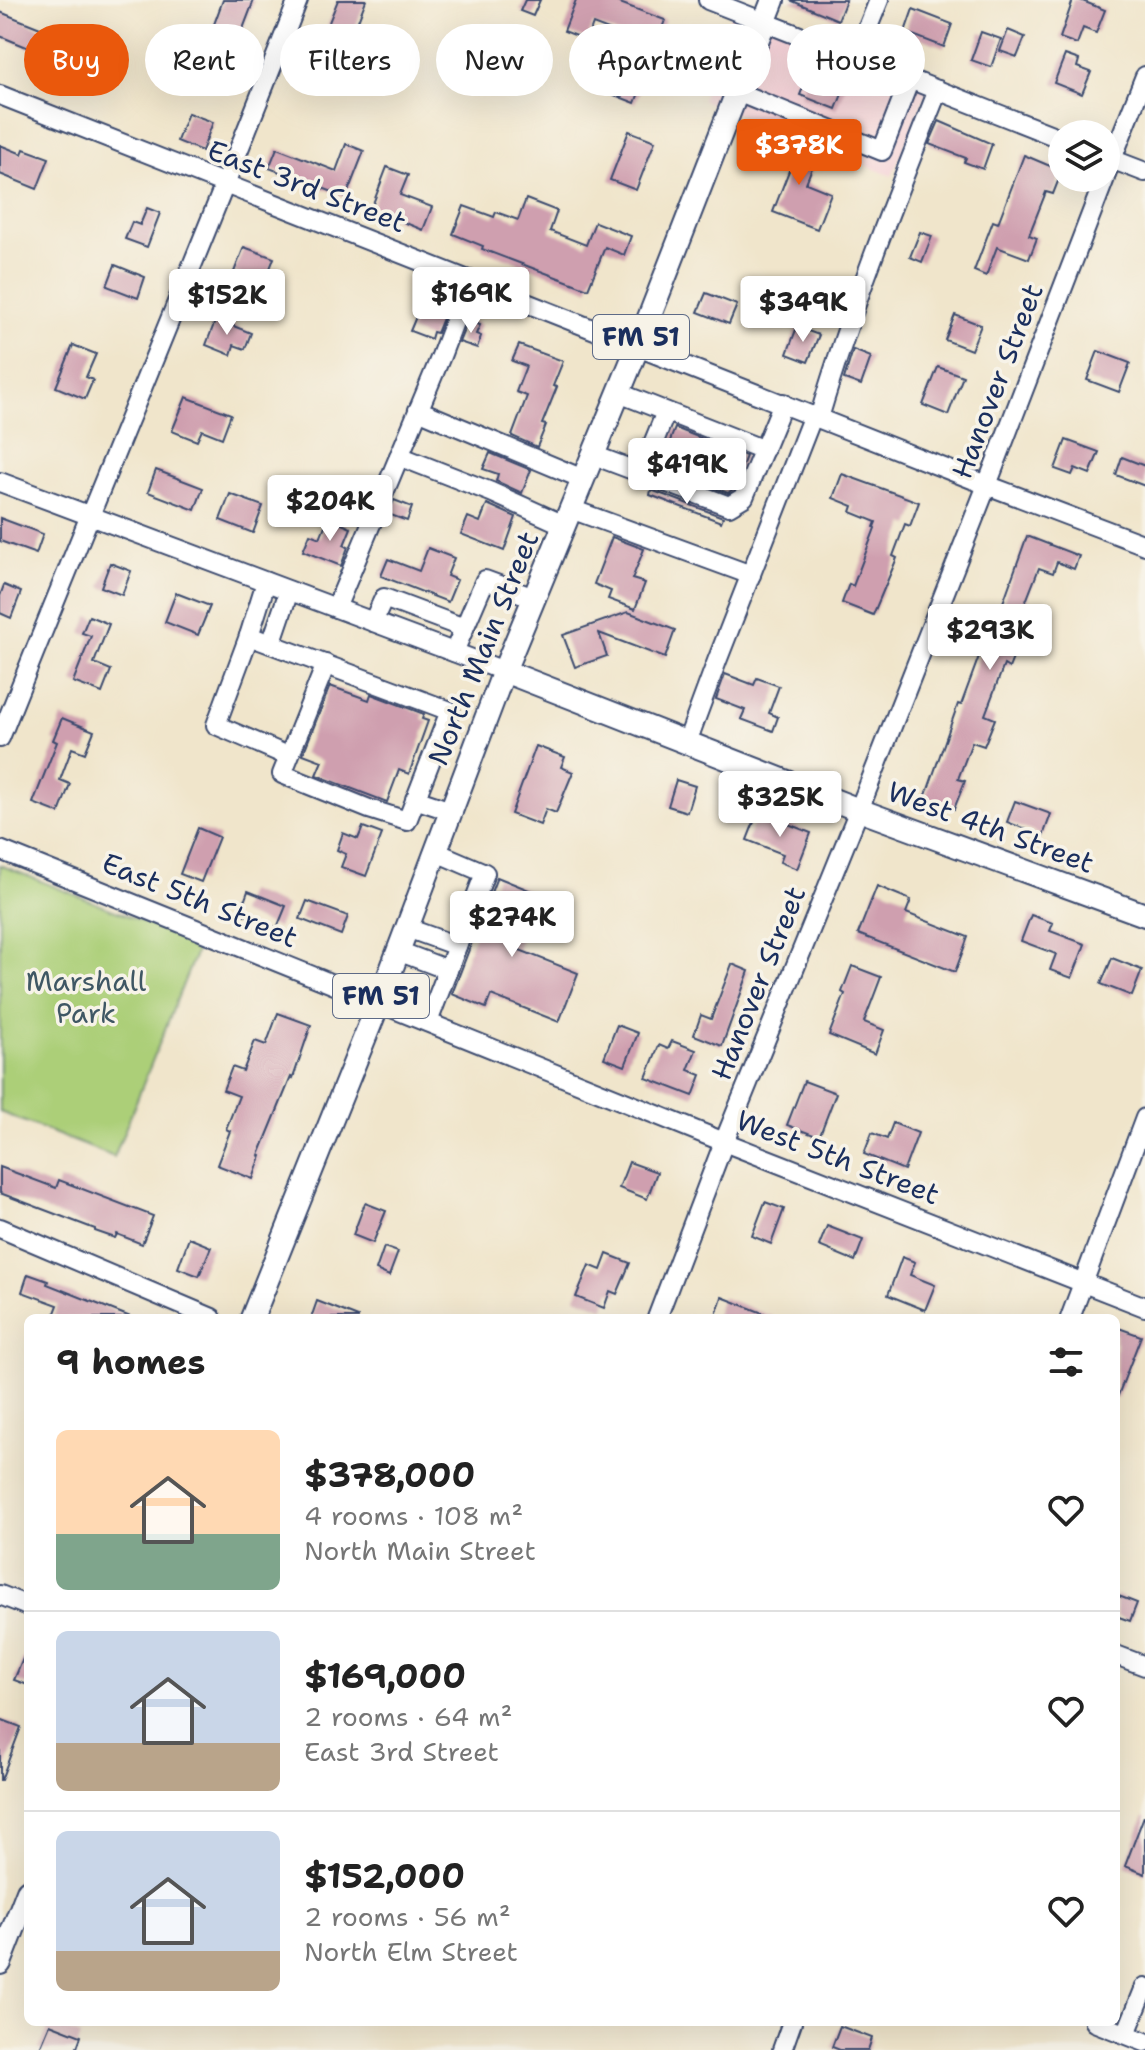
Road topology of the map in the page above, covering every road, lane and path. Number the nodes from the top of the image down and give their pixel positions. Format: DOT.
graph roads {
  1 [pos="298,0"];
  2 [pos="708,0"];
  3 [pos="879,0"];
  4 [pos="769,11"];
  5 [pos="794,24"];
  6 [pos="869,24"];
  7 [pos="1145,76"];
  8 [pos="925,85"];
  9 [pos="938,90"];
  10 [pos="0,95"];
  11 [pos="735,96"];
  12 [pos="747,96"];
  13 [pos="903,96"];
  14 [pos="1048,133"];
  15 [pos="1120,136"];
  16 [pos="1120,169"];
  17 [pos="1145,172"];
  18 [pos="226,185"];
  19 [pos="1098,192"];
  20 [pos="470,280"];
  21 [pos="638,346"];
  22 [pos="619,393"];
  23 [pos="783,403"];
  24 [pos="418,410"];
  25 [pos="666,412"];
  26 [pos="816,416"];
  27 [pos="764,450"];
  28 [pos="593,455"];
  29 [pos="399,456"];
  30 [pos="641,473"];
  31 [pos="583,479"];
  32 [pos="0,482"];
  33 [pos="987,485"];
  34 [pos="89,516"];
  35 [pos="568,517"];
  36 [pos="1145,545"];
  37 [pos="751,575"];
  38 [pos="266,582"];
  39 [pos="289,591"];
  40 [pos="534,598"];
  41 [pos="336,608"];
  42 [pos="373,622"];
  43 [pos="464,628"];
  44 [pos="249,636"];
  45 [pos="271,644"];
  46 [pos="454,652"];
  47 [pos="326,664"];
  48 [pos="504,671"];
  49 [pos="0,738"];
  50 [pos="687,742"];
  51 [pos="288,756"];
  52 [pos="415,799"];
  53 [pos="859,810"];
  54 [pos="451,811"];
  55 [pos="0,850"];
  56 [pos="436,852"];
  57 [pos="1145,915"];
  58 [pos="407,928"];
  59 [pos="457,946"];
  60 [pos="398,951"];
  61 [pos="448,970"];
  62 [pos="379,1002"];
  63 [pos="428,1022"];
  64 [pos="1145,1118"];
  65 [pos="724,1142"];
  66 [pos="0,1228"];
  67 [pos="1084,1282"];
  68 [pos="1145,1307"];
  69 [pos="203,1314"];
  70 [pos="254,1314"];
  71 [pos="659,1314"];
  72 [pos="1072,1314"];
  73 [pos="0,1595"];
  74 [pos="24,1604"];
  75 [pos="1120,1657"];
  76 [pos="1145,1666"];
  77 [pos="24,1901"];
  78 [pos="0,1963"];
  79 [pos="1145,1987"];
  80 [pos="791,2026"];
  81 [pos="1105,2026"];
  82 [pos="1126,2034"];
  83 [pos="1145,2042"];
  84 [pos="782,2050"];
  1 -- 18 [label="street"];
  2 -- 4 [label="street"];
  3 -- 6 [label="street"];
  4 -- 5 [label="street"];
  7 -- 15 [label="street, Hanover Street"];
  8 -- 9 [label="street"];
  9 -- 14 [label="street"];
  9 -- 26 [label="street"];
  10 -- 18 [label="street, East 3rd Street"];
  11 -- 21 [label="main road, North Main Street / FM 51"];
  12 -- 13 [label="street"];
  16 -- 17 [label="street"];
  18 -- 20 [label="street, East 3rd Street"];
  18 -- 34 [label="street"];
  19 -- 33 [label="street, Hanover Street"];
  20 -- 21 [label="street, East 3rd Street"];
  20 -- 24 [label="street"];
  21 -- 22 [label="main road, North Main Street / FM 51"];
  21 -- 23 [label="street, East 3rd Street"];
  22 -- 25 [label="street"];
  22 -- 28 [label="main road, North Main Street / FM 51"];
  23 -- 26 [label="street, East 3rd Street"];
  23 -- 27 [label="street"];
  24 -- 29 [label="street"];
  24 -- 31 [label="street"];
  25 -- 27 [label="street"];
  25 -- 30 [label="street"];
  26 -- 33 [label="street, East 3rd Street"];
  26 -- 37 [label="street"];
  27 -- 30 [label="street"];
  28 -- 30 [label="street"];
  28 -- 31 [label="main road, North Main Street / FM 51"];
  29 -- 35 [label="street"];
  29 -- 41 [label="street"];
  31 -- 35 [label="main road, North Main Street / FM 51"];
  32 -- 34 [label="street"];
  33 -- 36 [label="street, East 3rd Street"];
  33 -- 53 [label="street, Hanover Street"];
  34 -- 38 [label="street"];
  34 -- 49 [label="street"];
  35 -- 37 [label="street"];
  35 -- 40 [label="main road, North Main Street / FM 51"];
  37 -- 50 [label="street"];
  38 -- 39 [label="street"];
  38 -- 44 [label="street"];
  39 -- 41 [label="street"];
  39 -- 45 [label="street"];
  40 -- 43 [label="street"];
  40 -- 48 [label="main road, North Main Street / FM 51"];
  41 -- 42 [label="street"];
  42 -- 43 [label="street"];
  42 -- 46 [label="street"];
  43 -- 46 [label="street"];
  44 -- 45 [label="street"];
  44 -- 51 [label="street"];
  45 -- 47 [label="street"];
  46 -- 48 [label="street"];
  47 -- 51 [label="street"];
  47 -- 52 [label="street"];
  48 -- 50 [label="main road, West 4th Street"];
  48 -- 54 [label="main road, North Main Street / FM 51"];
  50 -- 53 [label="main road, West 4th Street"];
  51 -- 52 [label="street"];
  52 -- 54 [label="street"];
  53 -- 57 [label="main road, West 4th Street"];
  53 -- 65 [label="street, Hanover Street"];
  54 -- 56 [label="main road, North Main Street / FM 51"];
  55 -- 62 [label="street, East 5th Street"];
  56 -- 58 [label="main road, North Main Street / FM 51"];
  56 -- 59 [label="street"];
  58 -- 59 [label="street"];
  58 -- 60 [label="main road, North Main Street / FM 51"];
  59 -- 61 [label="street"];
  60 -- 61 [label="street"];
  60 -- 62 [label="main road, North Main Street / FM 51"];
  61 -- 63 [label="street"];
  62 -- 63 [label="street, West 5th Street"];
  62 -- 70 [label="main road, North Main Street / FM 51"];
  63 -- 65 [label="street, West 5th Street"];
  64 -- 67 [label="street"];
  65 -- 67 [label="street, West 5th Street"];
  65 -- 71 [label="street, Hanover Street"];
  66 -- 69 [label="street"];
  67 -- 68 [label="street, West 5th Street"];
  67 -- 72 [label="street"];
  73 -- 74 [label="street"];
  75 -- 76 [label="street"];
  77 -- 78 [label="main road"];
  79 -- 82 [label="street"];
  80 -- 84 [label="street"];
  81 -- 82 [label="street"];
  82 -- 83 [label="street"];
}
